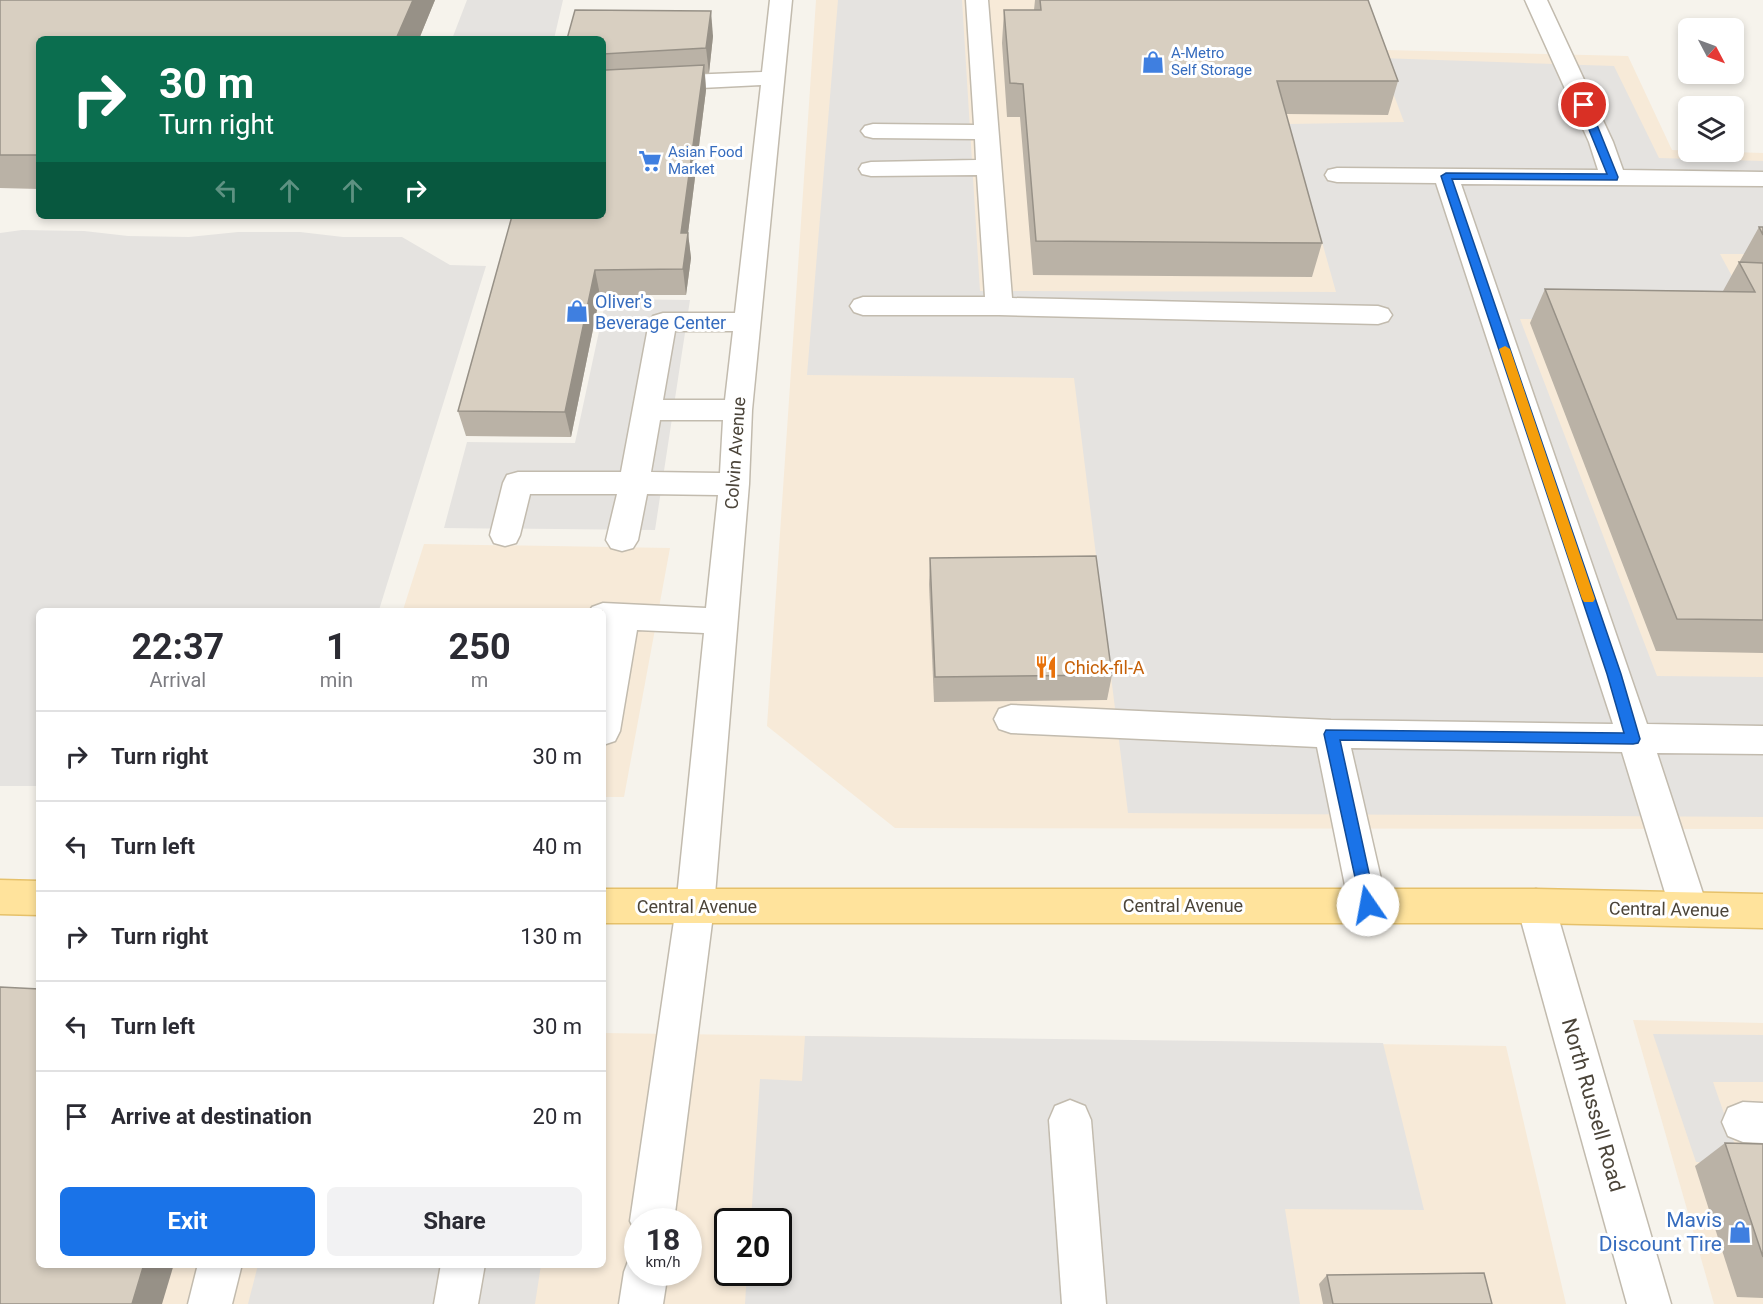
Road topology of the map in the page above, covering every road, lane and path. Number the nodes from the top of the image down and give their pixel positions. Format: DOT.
graph roads {
  1 [pos="781,0"];
  2 [pos="977,0"];
  3 [pos="1536,0"];
  4 [pos="773,78"];
  5 [pos="634,84"];
  6 [pos="873,131"];
  7 [pos="986,132"];
  8 [pos="989,167"];
  9 [pos="871,169"];
  10 [pos="1337,175"];
  11 [pos="1446,176"];
  12 [pos="1613,177"];
  13 [pos="1763,179"];
  14 [pos="863,306"];
  15 [pos="999,306"];
  16 [pos="1378,315"];
  17 [pos="747,322"];
  18 [pos="648,410"];
  19 [pos="738,410"];
  20 [pos="634,483"];
  21 [pos="734,484"];
  22 [pos="505,535"];
  23 [pos="622,540"];
  24 [pos="613,616"];
  25 [pos="720,621"];
  26 [pos="606,696"];
  27 [pos="1011,720"];
  28 [pos="1331,734"];
  29 [pos="1633,739"];
  30 [pos="1763,740"];
  31 [pos="0,897"];
  32 [pos="36,898"];
  33 [pos="1368,905"];
  34 [pos="606,906"];
  35 [pos="1536,906"];
  36 [pos="695,907"];
  37 [pos="1689,909"];
  38 [pos="1763,911"];
  39 [pos="1070,1120"];
  40 [pos="654,1208"];
  41 [pos="219,1268"];
  42 [pos="462,1268"];
  43 [pos="644,1286"];
  44 [pos="210,1304"];
  45 [pos="456,1304"];
  46 [pos="641,1304"];
  47 [pos="1084,1304"];
  48 [pos="1649,1304"];
  1 -- 4 [label="street, Colvin Avenue"];
  2 -- 7 [label="street"];
  3 -- 12 [label="street"];
  4 -- 5 [label="street"];
  4 -- 17 [label="street, Colvin Avenue"];
  6 -- 7 [label="street"];
  7 -- 8 [label="street"];
  8 -- 9 [label="street"];
  8 -- 15 [label="street"];
  10 -- 11 [label="street"];
  11 -- 12 [label="street"];
  11 -- 29 [label="street"];
  12 -- 13 [label="street"];
  14 -- 15 [label="street"];
  15 -- 16 [label="street"];
  17 -- 18 [label="street"];
  17 -- 19 [label="street, Colvin Avenue"];
  18 -- 19 [label="street"];
  18 -- 20 [label="street"];
  19 -- 21 [label="street, Colvin Avenue"];
  20 -- 21 [label="street"];
  20 -- 22 [label="street"];
  20 -- 23 [label="street"];
  21 -- 25 [label="street, Colvin Avenue"];
  24 -- 25 [label="street"];
  24 -- 26 [label="street"];
  25 -- 36 [label="street, Colvin Avenue"];
  27 -- 28 [label="street"];
  28 -- 29 [label="street"];
  28 -- 33 [label="street"];
  29 -- 30 [label="street"];
  29 -- 37 [label="street"];
  31 -- 32 [label="main road"];
  33 -- 35 [label="main road, Central Avenue"];
  33 -- 36 [label="main road, Central Avenue"];
  34 -- 36 [label="main road, Central Avenue"];
  35 -- 37 [label="main road, Central Avenue"];
  35 -- 48 [label="street, North Russell Road"];
  36 -- 40 [label="street, Colvin Avenue"];
  37 -- 38 [label="main road, Central Avenue"];
  39 -- 47 [label="street"];
  41 -- 44 [label="street"];
  42 -- 45 [label="street"];
  43 -- 46 [label="street"];
}
